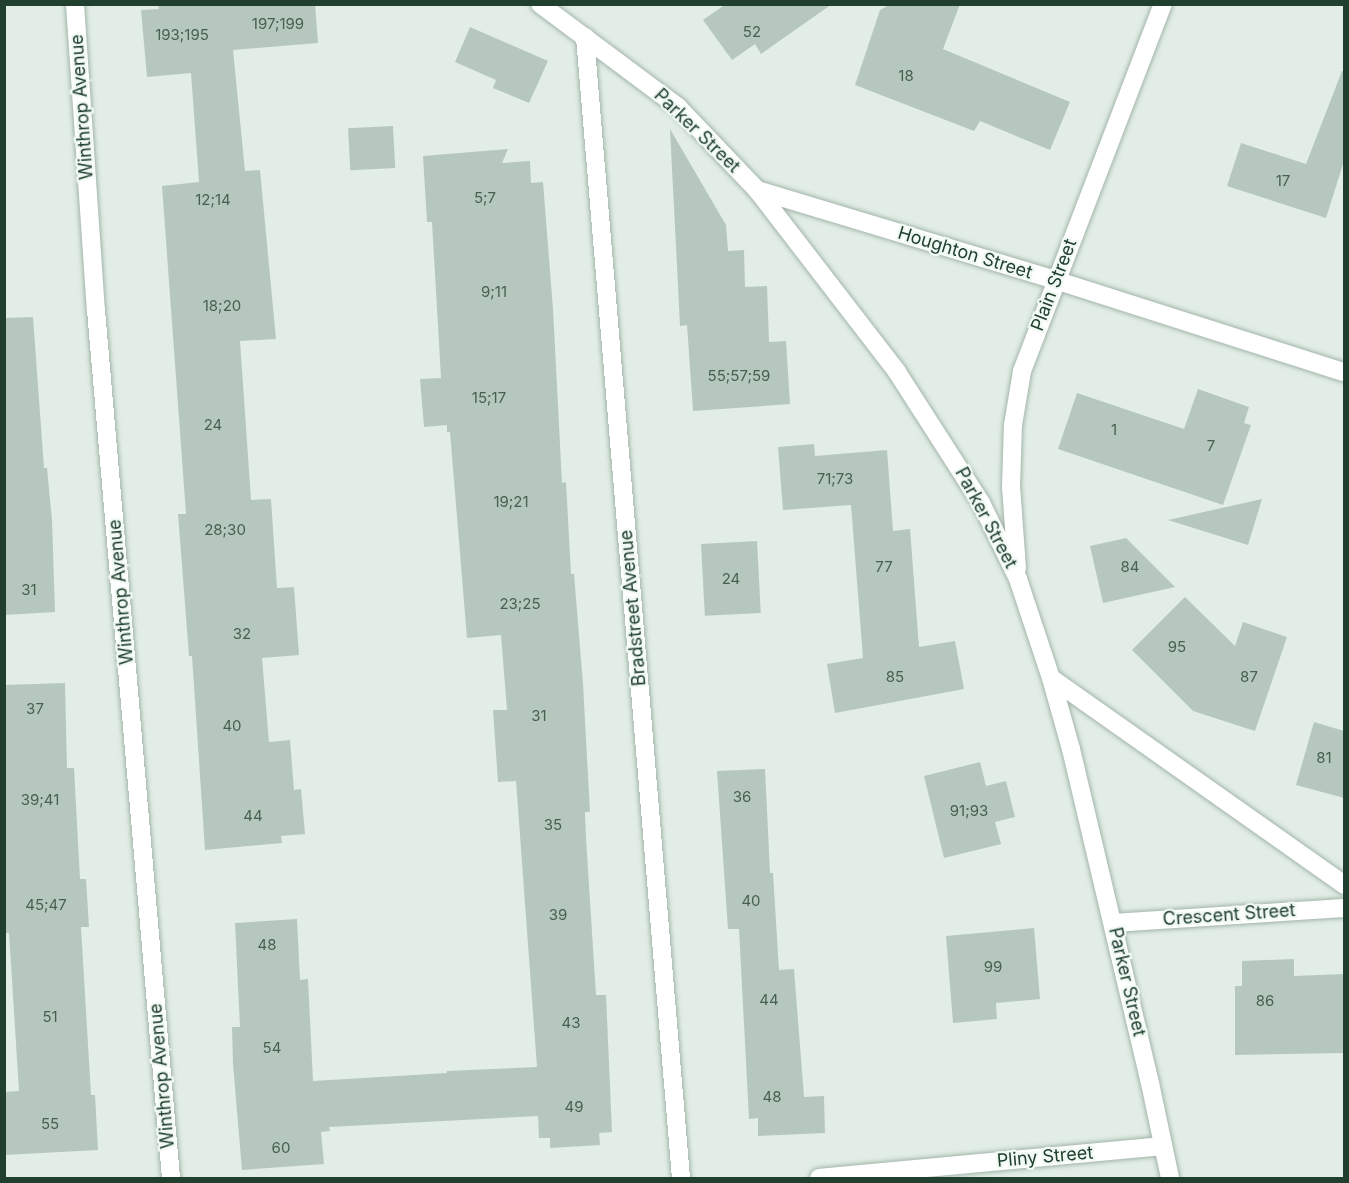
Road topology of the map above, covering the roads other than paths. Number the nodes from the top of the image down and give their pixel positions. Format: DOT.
graph roads {
  1 [pos="75,4"];
  2 [pos="540,4"];
  3 [pos="1162,4"];
  4 [pos="585,37"];
  5 [pos="757,190"];
  6 [pos="1055,280"];
  7 [pos="1344,372"];
  8 [pos="1018,579"];
  9 [pos="1051,678"];
  10 [pos="1344,885"];
  11 [pos="1344,908"];
  12 [pos="1113,923"];
  13 [pos="1163,1146"];
  14 [pos="171,1179"];
  15 [pos="681,1179"];
  16 [pos="819,1179"];
  17 [pos="1170,1179"];
  1 -- 14 [label="street, Winthrop Avenue"];
  2 -- 4 [label="street, Parker Street"];
  3 -- 6 [label="street, Plain Street"];
  4 -- 5 [label="street, Parker Street"];
  4 -- 15 [label="street, Bradstreet Avenue"];
  5 -- 6 [label="street, Houghton Street"];
  5 -- 8 [label="street, Parker Street"];
  6 -- 7 [label="street, Houghton Street"];
  6 -- 8 [label="street, Plain Street"];
  8 -- 9 [label="street, Parker Street"];
  9 -- 10 [label="street"];
  9 -- 12 [label="street, Parker Street"];
  11 -- 12 [label="street, Crescent Street"];
  12 -- 13 [label="street, Parker Street"];
  13 -- 16 [label="street, Pliny Street"];
  13 -- 17 [label="street, Parker Street"];
}
